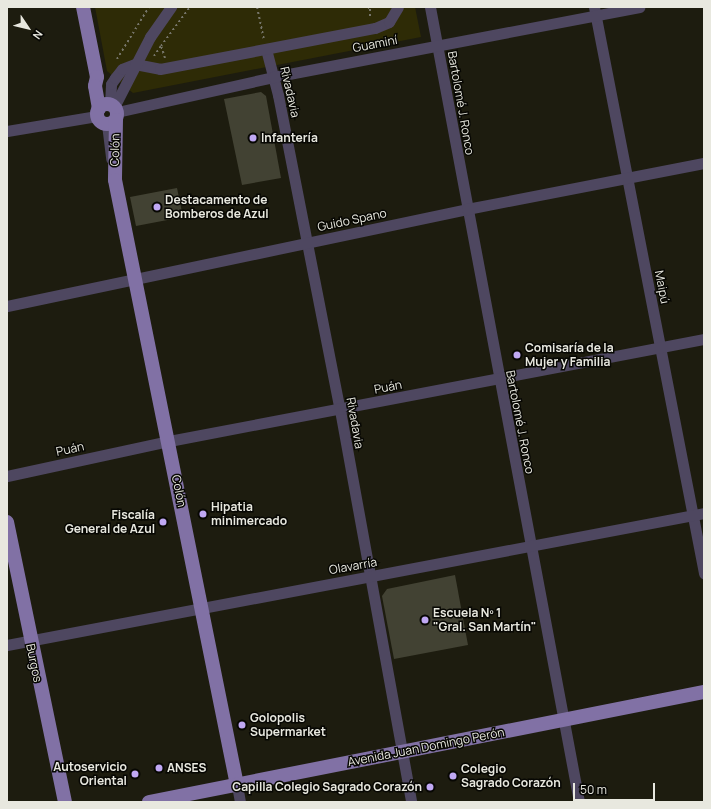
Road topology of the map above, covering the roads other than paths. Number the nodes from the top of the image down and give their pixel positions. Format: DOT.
graph roads {
  1 [pos="83,7"];
  2 [pos="171,7"];
  3 [pos="430,7"];
  4 [pos="639,7"];
  5 [pos="395,8"];
  6 [pos="595,11"];
  7 [pos="265,45"];
  8 [pos="438,46"];
  9 [pos="135,64"];
  10 [pos="273,77"];
  11 [pos="108,112"];
  12 [pos="7,131"];
  13 [pos="704,163"];
  14 [pos="627,179"];
  15 [pos="467,209"];
  16 [pos="307,242"];
  17 [pos="134,279"];
  18 [pos="7,306"];
  19 [pos="704,339"];
  20 [pos="661,347"];
  21 [pos="498,378"];
  22 [pos="340,410"];
  23 [pos="169,441"];
  24 [pos="7,476"];
  25 [pos="698,514"];
  26 [pos="7,522"];
  27 [pos="531,545"];
  28 [pos="704,573"];
  29 [pos="370,577"];
  30 [pos="201,606"];
  31 [pos="29,640"];
  32 [pos="7,645"];
  33 [pos="704,692"];
  34 [pos="563,720"];
  35 [pos="402,752"];
  36 [pos="237,784"];
  37 [pos="65,802"];
  38 [pos="149,802"];
  39 [pos="240,802"];
  40 [pos="411,802"];
  41 [pos="579,802"];
  1 -- 11 [label="main road, Colón"];
  2 -- 9 [label="street"];
  3 -- 8 [label="street, Bartolomé J. Ronco"];
  4 -- 6 [label="street, Guaminí"];
  5 -- 7 [label="street"];
  6 -- 8 [label="street, Guaminí"];
  6 -- 14 [label="street, Maipú"];
  7 -- 9 [label="street"];
  7 -- 10 [label="street, Rivadavia"];
  8 -- 10 [label="street, Guaminí"];
  8 -- 15 [label="street, Bartolomé J. Ronco"];
  9 -- 11 [label="street"];
  10 -- 11 [label="street, Guaminí"];
  10 -- 16 [label="street, Rivadavia"];
  11 -- 12 [label="street, Guaminí"];
  11 -- 17 [label="main road, Colón"];
  13 -- 14 [label="street, Guido Spano"];
  14 -- 15 [label="street, Guido Spano"];
  14 -- 20 [label="street, Maipú"];
  15 -- 16 [label="street, Guido Spano"];
  15 -- 21 [label="street, Bartolomé J. Ronco"];
  16 -- 17 [label="street, Guido Spano"];
  16 -- 22 [label="street, Rivadavia"];
  17 -- 18 [label="street, Guido Spano"];
  17 -- 23 [label="main road, Colón"];
  19 -- 20 [label="street, Puán"];
  20 -- 21 [label="street, Puán"];
  20 -- 25 [label="street, Maipú"];
  21 -- 22 [label="street, Puán"];
  21 -- 27 [label="street, Bartolomé J. Ronco"];
  22 -- 23 [label="street, Puán"];
  22 -- 29 [label="street, Rivadavia"];
  23 -- 24 [label="street, Puán"];
  23 -- 30 [label="main road, Colón"];
  25 -- 27 [label="street, Olavarría"];
  25 -- 28 [label="street, Maipú"];
  26 -- 31 [label="main road, Burgos"];
  27 -- 29 [label="street, Olavarría"];
  27 -- 34 [label="street, Bartolomé J. Ronco"];
  29 -- 30 [label="street, Olavarría"];
  29 -- 35 [label="street, Rivadavia"];
  30 -- 31 [label="street, Olavarría"];
  30 -- 36 [label="main road, Colón"];
  31 -- 32 [label="street, Olavarría"];
  31 -- 37 [label="main road, Burgos"];
  33 -- 34 [label="main road, Avenida Juan Domingo Perón"];
  34 -- 35 [label="main road, Avenida Juan Domingo Perón"];
  34 -- 41 [label="street, Bartolomé J. Ronco"];
  35 -- 36 [label="main road, Avenida Juan Domingo Perón"];
  35 -- 40 [label="street, Rivadavia"];
  36 -- 38 [label="main road, Avenida Juan Domingo Perón"];
  36 -- 39 [label="street, Colón"];
}
